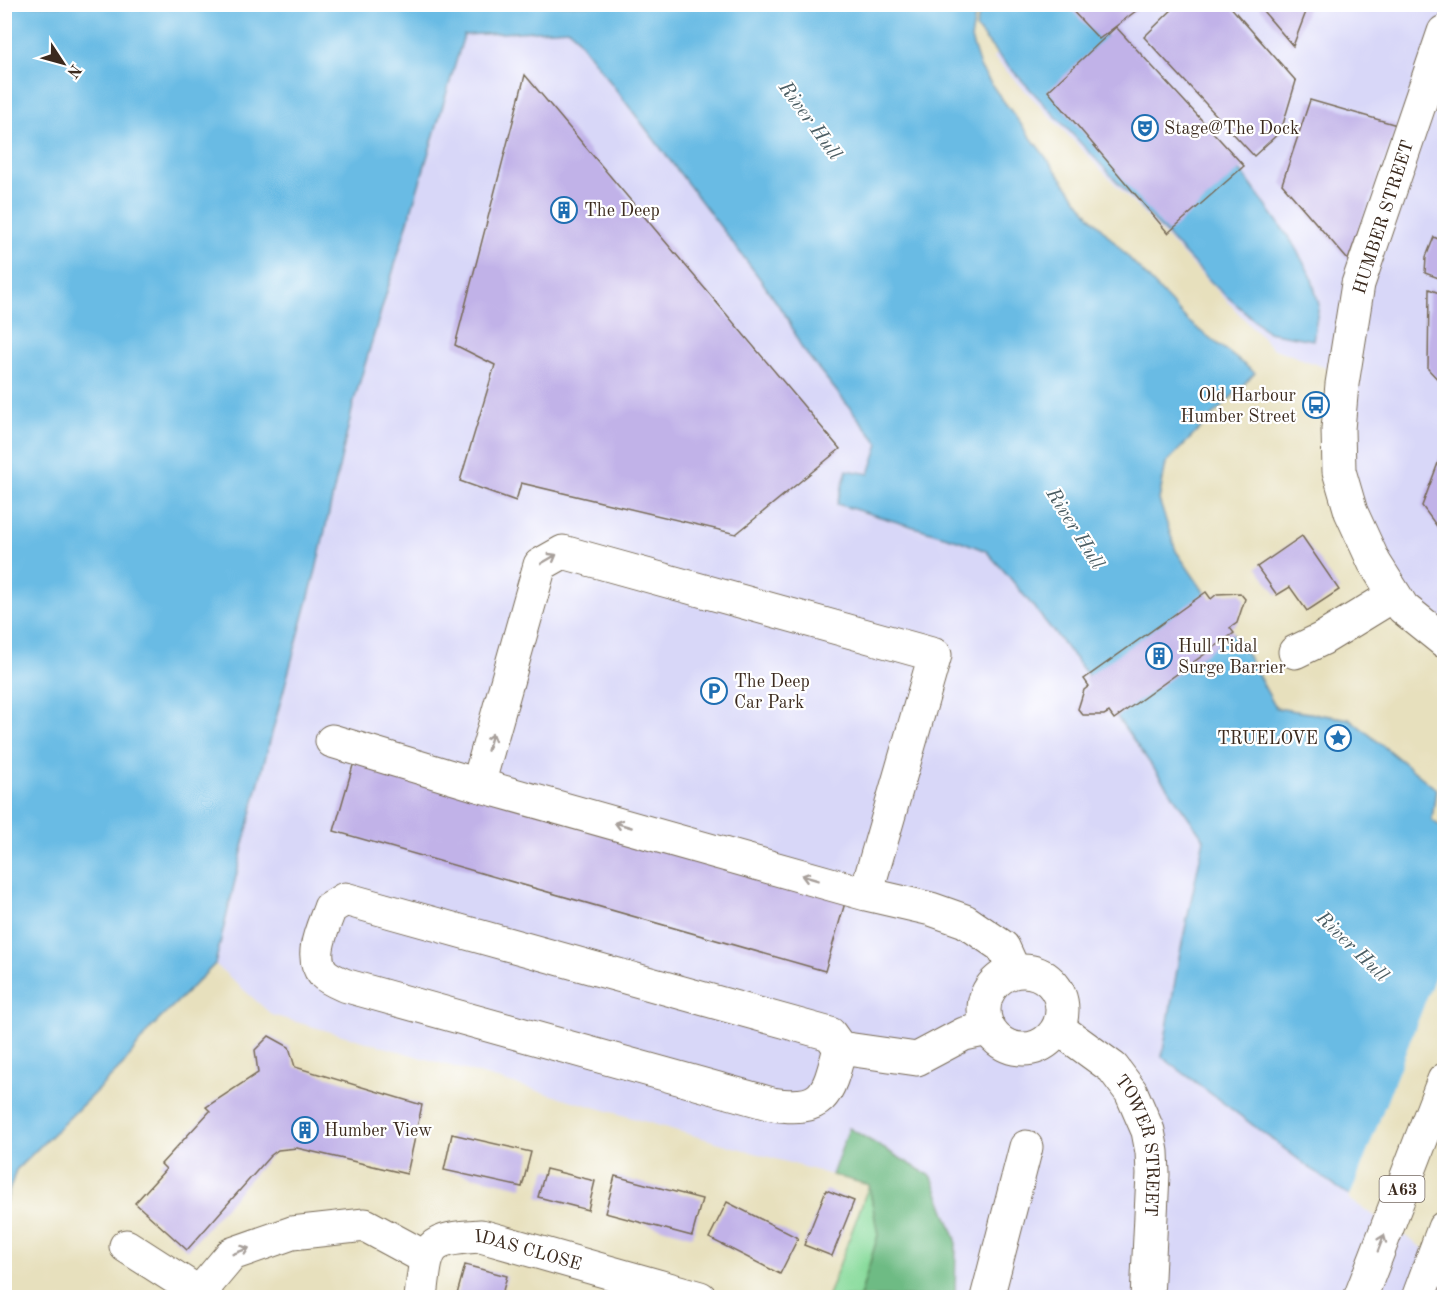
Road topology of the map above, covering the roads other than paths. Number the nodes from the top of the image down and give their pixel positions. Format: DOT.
graph roads {
  1 [pos="1444,32"];
  2 [pos="1394,595"];
  3 [pos="1444,640"];
  4 [pos="1295,652"];
  5 [pos="332,741"];
  6 [pos="478,785"];
  7 [pos="867,894"];
  8 [pos="1014,971"];
  9 [pos="988,1029"];
  10 [pos="1055,1033"];
  11 [pos="840,1048"];
  12 [pos="1444,1080"];
  13 [pos="1026,1147"];
  14 [pos="1444,1228"];
  15 [pos="126,1246"];
  16 [pos="426,1258"];
  17 [pos="204,1295"];
  18 [pos="683,1295"];
  19 [pos="421,1298"];
  20 [pos="987,1298"];
  21 [pos="1147,1298"];
  22 [pos="1360,1298"];
  23 [pos="1418,1298"];
  1 -- 2 [label="main road, HUMBER STREET"];
  2 -- 3 [label="main road, HUMBER STREET"];
  2 -- 4 [label="main road"];
  5 -- 6 [label="main road"];
  7 -- 6 [label="main road, one-way"];
  6 -- 7 [label="main road, one-way"];
  7 -- 8 [label="main road"];
  8 -- 9 [label="main road"];
  8 -- 10 [label="main road"];
  9 -- 10 [label="main road"];
  9 -- 11 [label="main road"];
  10 -- 21 [label="main road, TOWER STREET"];
  11 -- 11 [label="main road"];
  22 -- 12 [label="main road, A63, one-way"];
  13 -- 20 [label="main road"];
  14 -- 23 [label="main road"];
  15 -- 17 [label="main road"];
  17 -- 16 [label="main road, one-way"];
  16 -- 18 [label="main road, IDAS CLOSE"];
  16 -- 19 [label="main road"];
}
